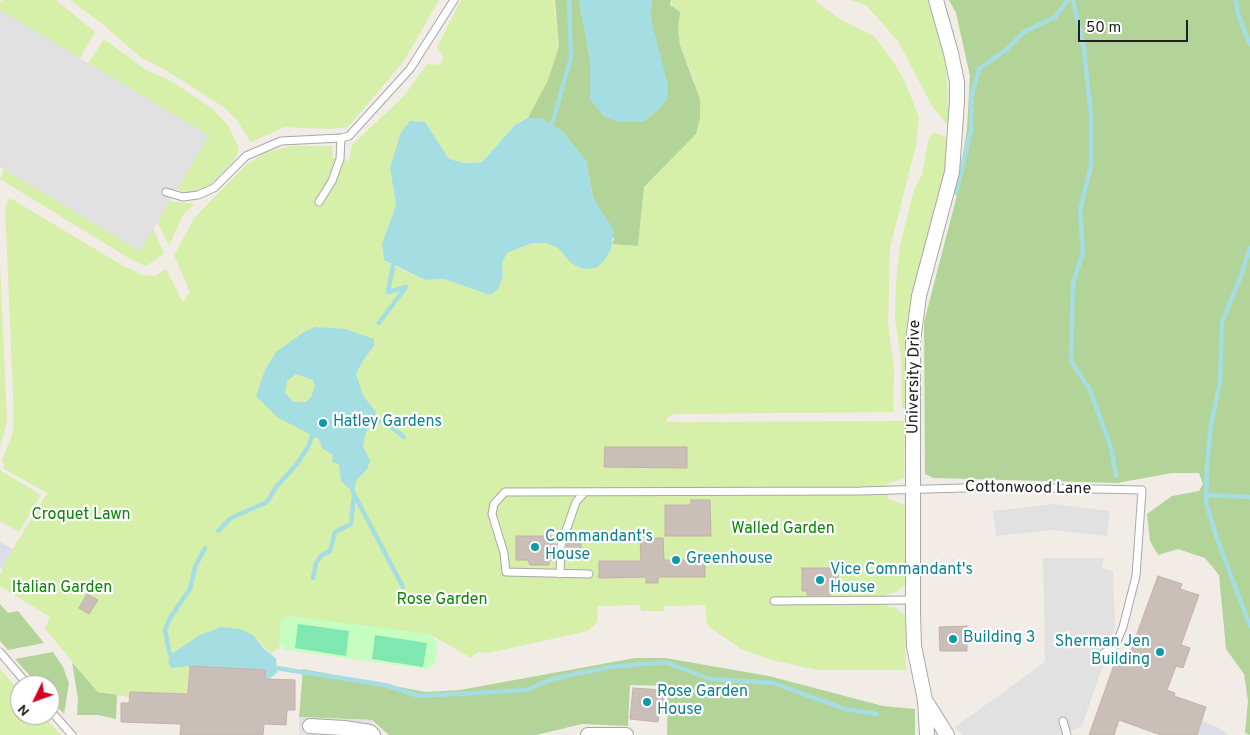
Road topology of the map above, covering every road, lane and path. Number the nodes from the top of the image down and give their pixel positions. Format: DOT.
graph roads {
  1 [pos="454,0"];
  2 [pos="936,0"];
  3 [pos="342,138"];
  4 [pos="166,192"];
  5 [pos="319,202"];
  6 [pos="913,489"];
  7 [pos="584,493"];
  8 [pos="560,574"];
  9 [pos="589,574"];
  10 [pos="913,600"];
  11 [pos="774,601"];
  12 [pos="0,652"];
  13 [pos="1098,657"];
  14 [pos="20,675"];
  15 [pos="925,700"];
  16 [pos="60,721"];
  17 [pos="1063,721"];
  18 [pos="310,726"];
  19 [pos="72,735"];
  20 [pos="373,735"];
  21 [pos="588,735"];
  22 [pos="626,735"];
  23 [pos="927,735"];
  24 [pos="947,735"];
  25 [pos="1067,735"];
  1 -- 3 [label="lane"];
  2 -- 6 [label="street, University Drive"];
  3 -- 4 [label="lane"];
  3 -- 5 [label="lane"];
  6 -- 7 [label="lane, Cottonwood Lane"];
  6 -- 10 [label="street, University Drive"];
  6 -- 13 [label="lane, Cottonwood Lane"];
  7 -- 8 [label="lane"];
  7 -- 8 [label="lane, Cottonwood Lane"];
  8 -- 9 [label="lane"];
  10 -- 11 [label="lane"];
  10 -- 15 [label="street, University Drive"];
  12 -- 14 [label="lane"];
  15 -- 23 [label="street, University Drive"];
  15 -- 24 [label="street, University Drive"];
  16 -- 19 [label="lane"];
  17 -- 25 [label="lane"];
  18 -- 20 [label="street"];
  21 -- 22 [label="street"];
}
